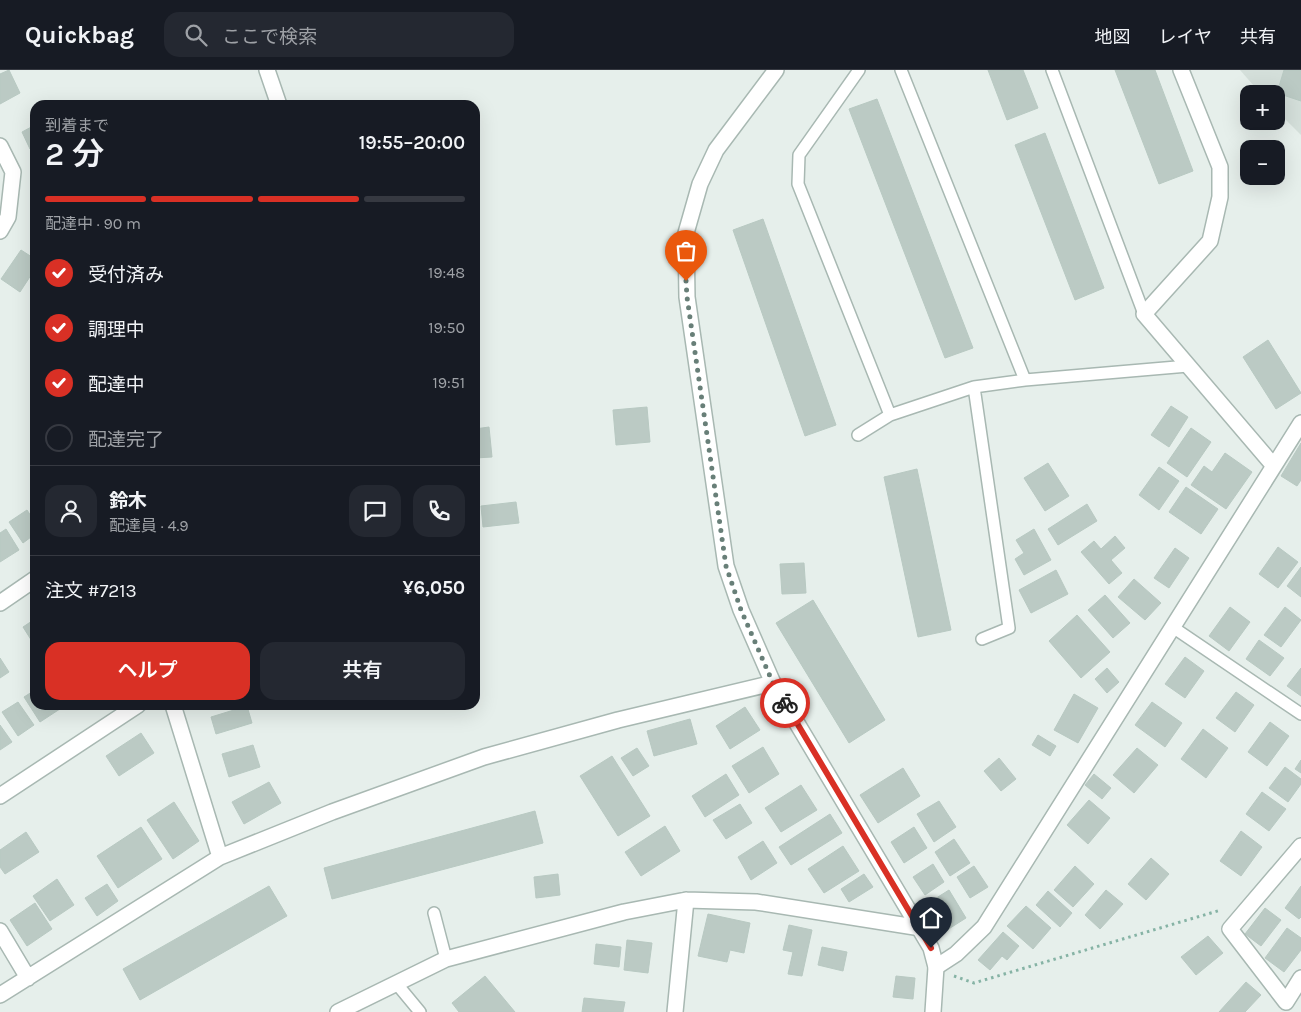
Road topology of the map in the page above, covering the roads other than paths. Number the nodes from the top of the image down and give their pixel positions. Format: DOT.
graph roads {
  1 [pos="266,70"];
  2 [pos="776,70"];
  3 [pos="859,70"];
  4 [pos="901,70"];
  5 [pos="1052,70"];
  6 [pos="1180,70"];
  7 [pos="277,100"];
  8 [pos="0,146"];
  9 [pos="0,231"];
  10 [pos="1144,314"];
  11 [pos="1188,366"];
  12 [pos="1025,380"];
  13 [pos="974,387"];
  14 [pos="890,415"];
  15 [pos="1301,423"];
  16 [pos="858,435"];
  17 [pos="1273,465"];
  18 [pos="30,583"];
  19 [pos="0,603"];
  20 [pos="1174,628"];
  21 [pos="982,639"];
  22 [pos="773,683"];
  23 [pos="130,710"];
  24 [pos="176,710"];
  25 [pos="1301,714"];
  26 [pos="0,796"];
  27 [pos="1300,850"];
  28 [pos="220,857"];
  29 [pos="686,900"];
  30 [pos="434,913"];
  31 [pos="921,928"];
  32 [pos="0,931"];
  33 [pos="446,959"];
  34 [pos="936,967"];
  35 [pos="28,978"];
  36 [pos="1301,978"];
  37 [pos="396,983"];
  38 [pos="0,995"];
  39 [pos="338,1012"];
  40 [pos="420,1012"];
  41 [pos="675,1012"];
  42 [pos="932,1012"];
  1 -- 7 [label="street"];
  2 -- 22 [label="street"];
  3 -- 14 [label="lane"];
  4 -- 12 [label="lane"];
  5 -- 10 [label="lane"];
  6 -- 10 [label="street"];
  8 -- 9 [label="street"];
  10 -- 11 [label="street"];
  11 -- 12 [label="lane"];
  11 -- 17 [label="street"];
  12 -- 13 [label="lane"];
  13 -- 14 [label="lane"];
  13 -- 21 [label="lane"];
  14 -- 16 [label="lane"];
  15 -- 17 [label="street"];
  17 -- 20 [label="street"];
  18 -- 19 [label="street"];
  20 -- 25 [label="lane"];
  20 -- 34 [label="street"];
  22 -- 28 [label="street"];
  22 -- 31 [label="street"];
  23 -- 26 [label="street"];
  24 -- 28 [label="street"];
  27 -- 36 [label="street"];
  28 -- 35 [label="street"];
  29 -- 31 [label="street"];
  29 -- 33 [label="street"];
  29 -- 41 [label="street"];
  30 -- 33 [label="lane"];
  31 -- 34 [label="street"];
  32 -- 35 [label="street"];
  33 -- 37 [label="street"];
  34 -- 42 [label="street"];
  35 -- 38 [label="street"];
  37 -- 39 [label="street"];
  37 -- 40 [label="lane"];
}
